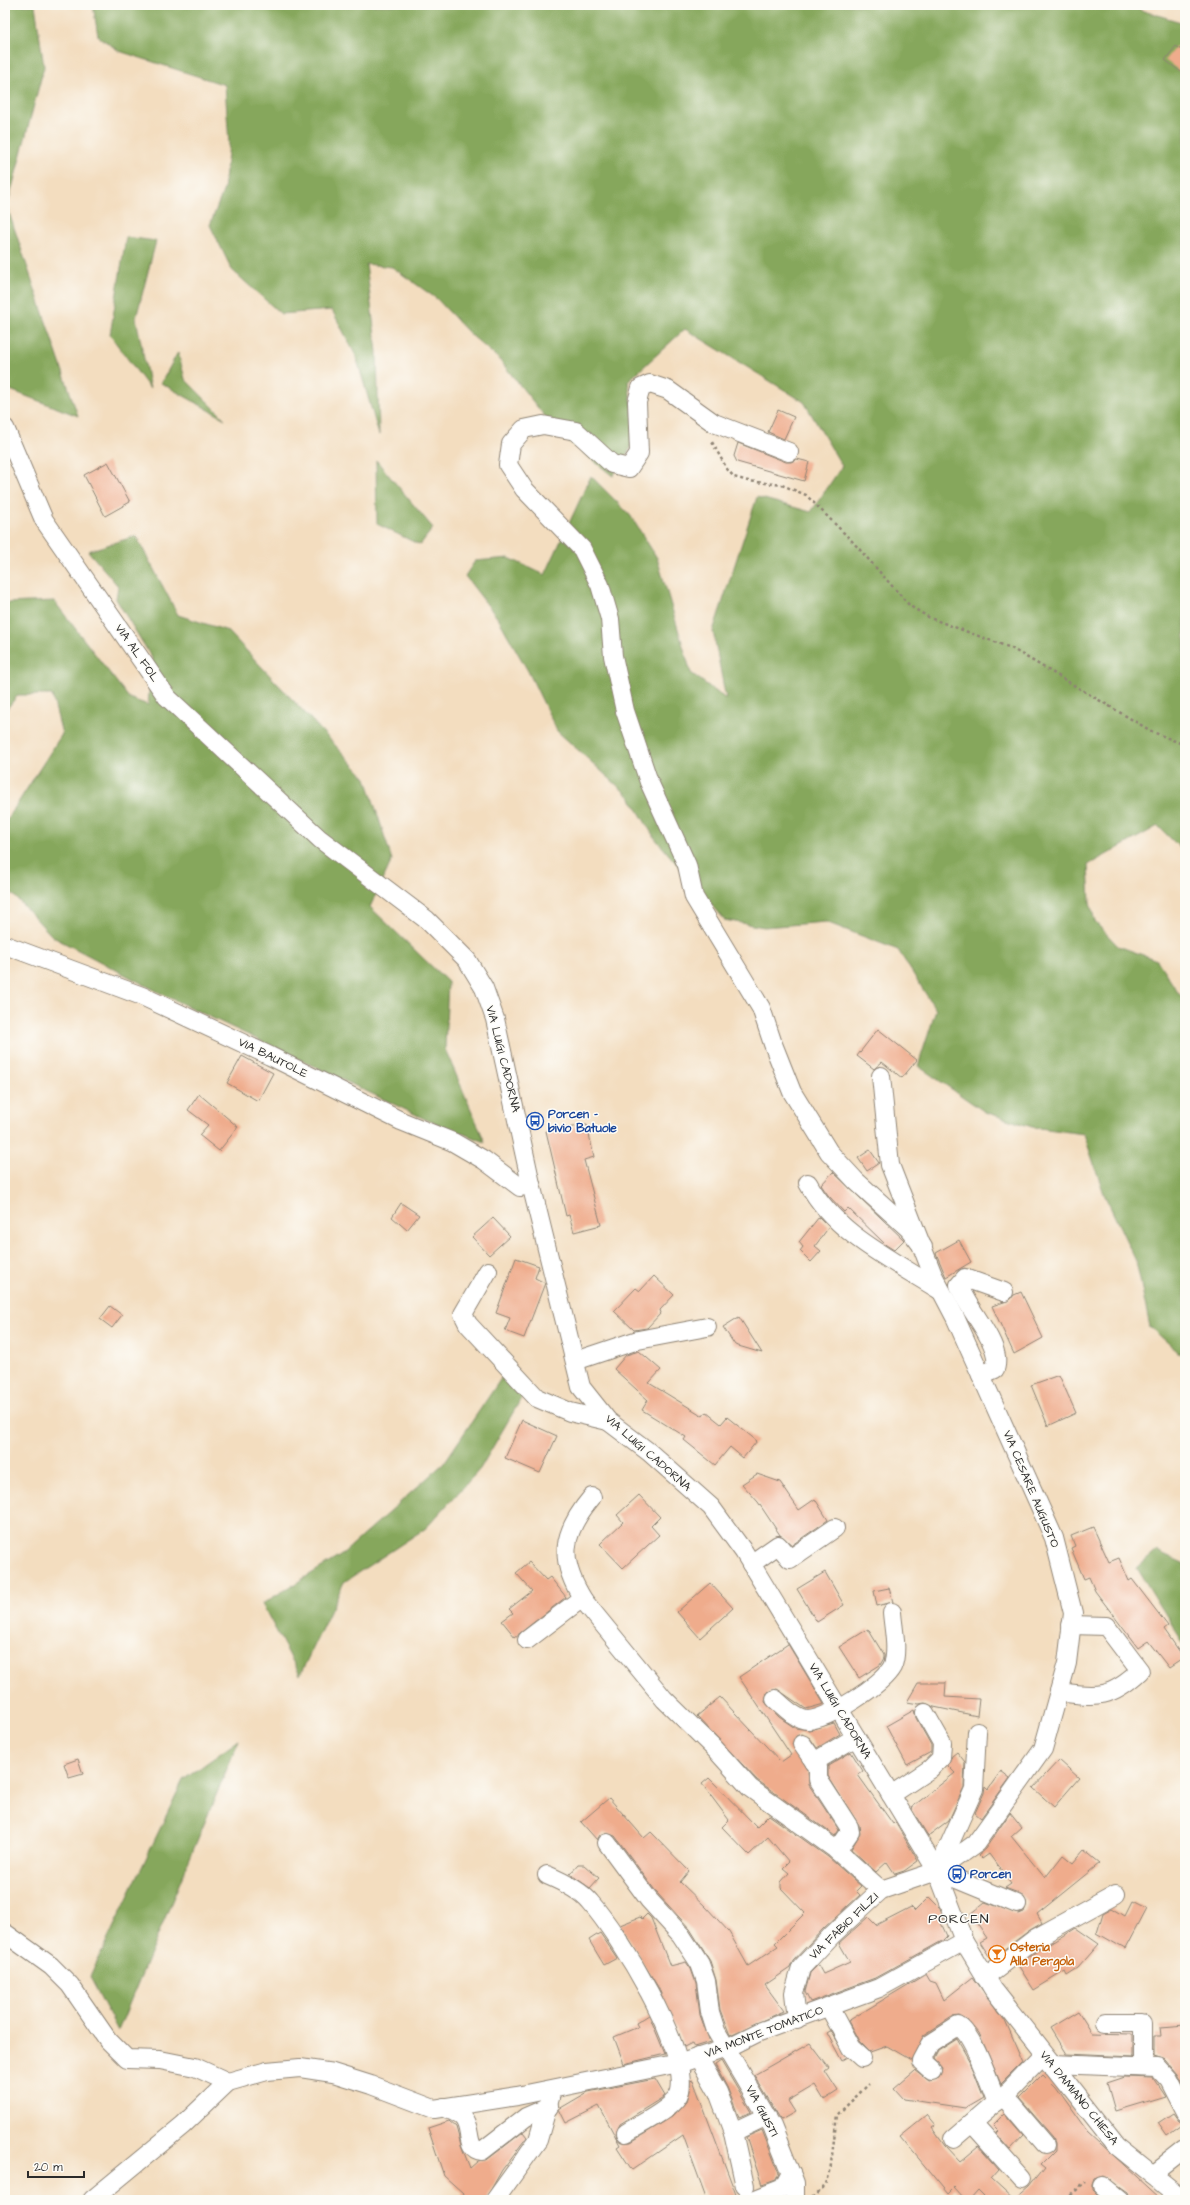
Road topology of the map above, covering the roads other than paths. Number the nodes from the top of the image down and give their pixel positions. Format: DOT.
graph roads {
  1 [pos="5,428"];
  2 [pos="789,452"];
  3 [pos="320,839"];
  4 [pos="5,946"];
  5 [pos="881,1076"];
  6 [pos="808,1183"];
  7 [pos="531,1184"];
  8 [pos="923,1247"];
  9 [pos="488,1271"];
  10 [pos="942,1291"];
  11 [pos="1004,1292"];
  12 [pos="707,1327"];
  13 [pos="575,1362"];
  14 [pos="981,1375"];
  15 [pos="608,1421"];
  16 [pos="592,1497"];
  17 [pos="835,1528"];
  18 [pos="751,1564"];
  19 [pos="584,1602"];
  20 [pos="892,1612"];
  21 [pos="1071,1626"];
  22 [pos="527,1640"];
  23 [pos="1059,1692"];
  24 [pos="775,1699"];
  25 [pos="838,1708"];
  26 [pos="925,1713"];
  27 [pos="977,1732"];
  28 [pos="856,1737"];
  29 [pos="802,1744"];
  30 [pos="814,1762"];
  31 [pos="891,1795"];
  32 [pos="607,1843"];
  33 [pos="837,1851"];
  34 [pos="938,1871"];
  35 [pos="547,1875"];
  36 [pos="881,1890"];
  37 [pos="1116,1894"];
  38 [pos="1017,1904"];
  39 [pos="5,1933"];
  40 [pos="964,1942"];
  41 [pos="985,1977"];
  42 [pos="829,2007"];
  43 [pos="797,2018"];
  44 [pos="1105,2022"];
  45 [pos="1031,2039"];
  46 [pos="727,2048"];
  47 [pos="698,2057"];
  48 [pos="862,2058"];
  49 [pos="1048,2060"];
  50 [pos="677,2063"];
  51 [pos="1143,2067"];
  52 [pos="932,2071"];
  53 [pos="228,2082"];
  54 [pos="553,2087"];
  55 [pos="1000,2099"];
  56 [pos="549,2106"];
  57 [pos="444,2108"];
  58 [pos="1185,2112"];
  59 [pos="767,2116"];
  60 [pos="972,2123"];
  61 [pos="733,2132"];
  62 [pos="626,2133"];
  63 [pos="953,2139"];
  64 [pos="1046,2144"];
  65 [pos="1185,2150"];
  66 [pos="791,2173"];
  67 [pos="1153,2175"];
  68 [pos="1023,2180"];
  69 [pos="1103,2186"];
  70 [pos="749,2193"];
  71 [pos="1178,2198"];
  72 [pos="92,2200"];
  73 [pos="495,2200"];
  74 [pos="799,2200"];
  75 [pos="1120,2200"];
  1 -- 3 [label="street, VIA AL FOL"];
  2 -- 8 [label="street"];
  3 -- 7 [label="street, VIA LUIGI CADORNA"];
  4 -- 7 [label="street, VIA BAUTOLE"];
  5 -- 8 [label="street"];
  6 -- 10 [label="street"];
  7 -- 13 [label="street, VIA LUIGI CADORNA"];
  8 -- 10 [label="street, VIA CESARE AUGUSTO"];
  9 -- 15 [label="street"];
  10 -- 14 [label="street, VIA CESARE AUGUSTO"];
  11 -- 14 [label="street"];
  12 -- 13 [label="street"];
  13 -- 15 [label="street, VIA LUIGI CADORNA"];
  14 -- 21 [label="street, VIA CESARE AUGUSTO"];
  15 -- 18 [label="street, VIA LUIGI CADORNA"];
  16 -- 19 [label="street"];
  17 -- 18 [label="street"];
  18 -- 25 [label="street, VIA LUIGI CADORNA"];
  19 -- 22 [label="street"];
  19 -- 33 [label="street"];
  20 -- 25 [label="street"];
  21 -- 23 [label="street, VIA CESARE AUGUSTO"];
  21 -- 23 [label="street"];
  23 -- 34 [label="street, VIA CESARE AUGUSTO"];
  24 -- 25 [label="street"];
  25 -- 28 [label="street, VIA LUIGI CADORNA"];
  26 -- 31 [label="street"];
  27 -- 34 [label="street"];
  28 -- 30 [label="street"];
  28 -- 31 [label="street, VIA LUIGI CADORNA"];
  29 -- 30 [label="street"];
  30 -- 33 [label="street"];
  31 -- 34 [label="street, VIA LUIGI CADORNA"];
  32 -- 46 [label="street, VIA GIUSTI"];
  33 -- 36 [label="street"];
  34 -- 36 [label="street, VIA FABIO FILZI"];
  34 -- 38 [label="street"];
  34 -- 40 [label="street, VIA LUIGI CADORNA"];
  35 -- 50 [label="street"];
  36 -- 43 [label="street, VIA FABIO FILZI"];
  37 -- 41 [label="street"];
  39 -- 53 [label="street"];
  40 -- 41 [label="street, VIA LUIGI CADORNA"];
  40 -- 42 [label="street, VIA MONTE TOMATICO"];
  41 -- 45 [label="street, VIA LUIGI CADORNA"];
  42 -- 43 [label="street, VIA MONTE TOMATICO"];
  42 -- 48 [label="street"];
  43 -- 46 [label="street, VIA MONTE TOMATICO"];
  44 -- 51 [label="street"];
  45 -- 49 [label="street, VIA DAMIANO CHIESA"];
  46 -- 47 [label="street, VIA MONTE TOMATICO"];
  46 -- 59 [label="street, VIA GIUSTI"];
  47 -- 50 [label="street, VIA MONTE TOMATICO"];
  47 -- 61 [label="street"];
  49 -- 51 [label="street"];
  49 -- 55 [label="street"];
  49 -- 67 [label="street, VIA DAMIANO CHIESA"];
  50 -- 54 [label="street, VIA MONTE TOMATICO"];
  50 -- 62 [label="street"];
  51 -- 58 [label="street"];
  52 -- 55 [label="street"];
  53 -- 57 [label="street"];
  53 -- 72 [label="street"];
  54 -- 56 [label="street"];
  54 -- 57 [label="street, VIA MONTE TOMATICO"];
  55 -- 60 [label="street"];
  55 -- 64 [label="street"];
  56 -- 57 [label="street"];
  56 -- 73 [label="street"];
  59 -- 61 [label="street"];
  59 -- 66 [label="street, VIA GIUSTI"];
  60 -- 63 [label="street"];
  60 -- 68 [label="street"];
  61 -- 70 [label="street"];
  65 -- 67 [label="street"];
  66 -- 70 [label="street"];
  66 -- 74 [label="street, VIA GIUSTI"];
  67 -- 71 [label="street, VIA DAMIANO CHIESA"];
  69 -- 75 [label="street"];
}
